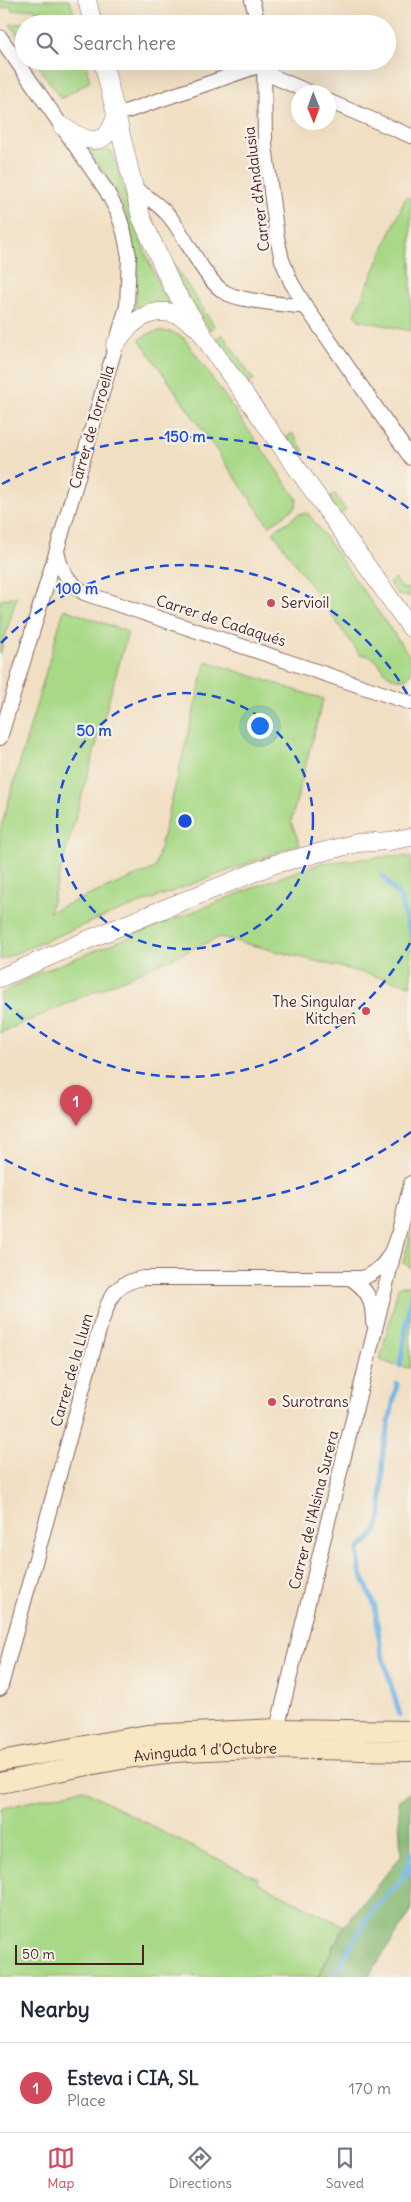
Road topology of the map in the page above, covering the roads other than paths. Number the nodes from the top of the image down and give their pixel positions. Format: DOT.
graph roads {
  1 [pos="87,0"];
  2 [pos="252,0"];
  3 [pos="91,15"];
  4 [pos="256,15"];
  5 [pos="0,37"];
  6 [pos="15,59"];
  7 [pos="23,70"];
  8 [pos="105,70"];
  9 [pos="242,70"];
  10 [pos="264,70"];
  11 [pos="269,70"];
  12 [pos="293,85"];
  13 [pos="336,104"];
  14 [pos="116,115"];
  15 [pos="62,126"];
  16 [pos="411,136"];
  17 [pos="133,187"];
  18 [pos="306,306"];
  19 [pos="203,333"];
  20 [pos="115,345"];
  21 [pos="411,458"];
  22 [pos="57,550"];
  23 [pos="406,608"];
  24 [pos="411,628"];
  25 [pos="404,697"];
  26 [pos="411,703"];
  27 [pos="0,738"];
  28 [pos="411,836"];
  29 [pos="389,841"];
  30 [pos="411,845"];
  31 [pos="0,978"];
  32 [pos="411,1183"];
  33 [pos="398,1236"];
  34 [pos="350,1278"];
  35 [pos="374,1334"];
  36 [pos="0,1688"];
  37 [pos="277,1729"];
  38 [pos="411,1731"];
  39 [pos="411,1751"];
  40 [pos="0,1761"];
  41 [pos="0,1783"];
  1 -- 3 [label="street"];
  2 -- 4 [label="street"];
  5 -- 6 [label="street, Carrer de Torroella"];
  7 -- 15 [label="street, Carrer de Torroella"];
  8 -- 14 [label="street"];
  9 -- 14 [label="street"];
  10 -- 18 [label="street, Carrer d'Andalusia"];
  11 -- 12 [label="street"];
  13 -- 16 [label="street"];
  14 -- 15 [label="street, Carrer de Torroella"];
  14 -- 17 [label="street"];
  15 -- 20 [label="street, Carrer de Torroella"];
  17 -- 18 [label="street"];
  17 -- 19 [label="street"];
  18 -- 21 [label="street, Carrer d'Andalusia"];
  19 -- 20 [label="street"];
  19 -- 23 [label="street"];
  20 -- 22 [label="street, Carrer de Torroella"];
  22 -- 25 [label="street, Carrer de Cadaqués"];
  22 -- 27 [label="street, Carrer de Torroella"];
  23 -- 24 [label="street"];
  25 -- 26 [label="street, Carrer de Cadaqués"];
  28 -- 29 [label="street"];
  29 -- 30 [label="street"];
  29 -- 31 [label="street"];
  32 -- 33 [label="street, Carrer de l'Alsina Surera"];
  33 -- 34 [label="street, Carrer de la Llum"];
  33 -- 35 [label="street, Carrer de l'Alsina Surera"];
  34 -- 35 [label="street"];
  34 -- 36 [label="street, Carrer de la Llum"];
  35 -- 37 [label="street, Carrer de l'Alsina Surera"];
  37 -- 38 [label="main road, Avinguda 1 d'Octubre"];
  37 -- 40 [label="main road, Avinguda 1 d'Octubre"];
  39 -- 41 [label="main road, Avinguda 1 d'Octubre"];
}
